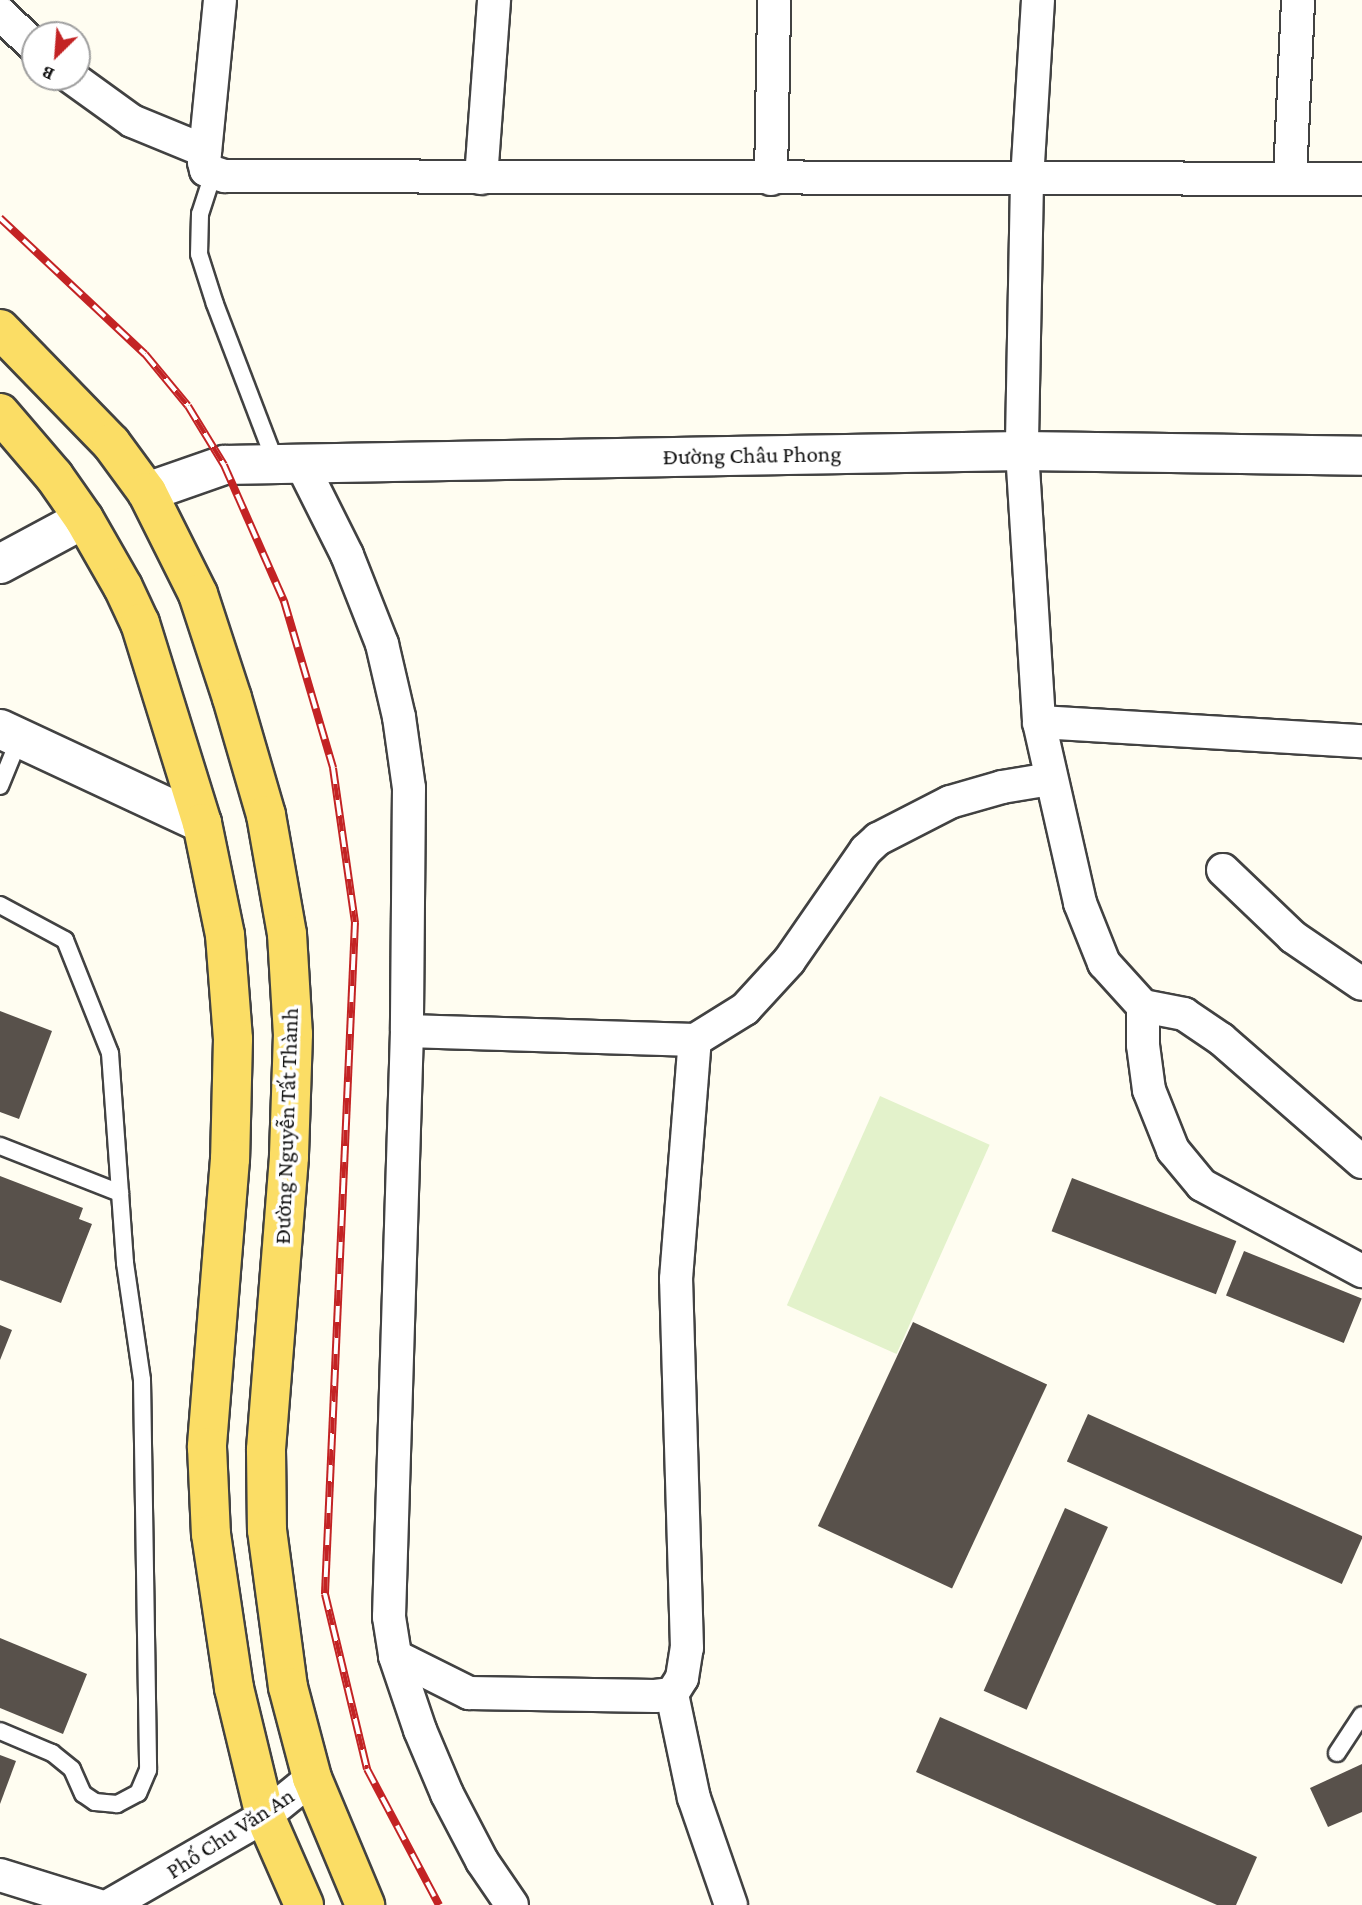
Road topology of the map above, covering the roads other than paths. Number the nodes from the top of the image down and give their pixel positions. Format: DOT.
graph roads {
  1 [pos="220,0"];
  2 [pos="494,0"];
  3 [pos="774,0"];
  4 [pos="1038,0"];
  5 [pos="1297,0"];
  6 [pos="0,13"];
  7 [pos="21,33"];
  8 [pos="90,91"];
  9 [pos="209,162"];
  10 [pos="481,178"];
  11 [pos="1290,178"];
  12 [pos="1362,179"];
  13 [pos="771,180"];
  14 [pos="1027,181"];
  15 [pos="0,329"];
  16 [pos="0,413"];
  17 [pos="1022,451"];
  18 [pos="1362,456"];
  19 [pos="288,463"];
  20 [pos="147,492"];
  21 [pos="84,519"];
  22 [pos="0,564"];
  23 [pos="1039,722"];
  24 [pos="10,733"];
  25 [pos="1362,741"];
  26 [pos="1050,779"];
  27 [pos="0,786"];
  28 [pos="202,823"];
  29 [pos="1223,870"];
  30 [pos="0,905"];
  31 [pos="1362,984"];
  32 [pos="1143,1006"];
  33 [pos="407,1031"];
  34 [pos="695,1040"];
  35 [pos="0,1146"];
  36 [pos="289,1157"];
  37 [pos="230,1158"];
  38 [pos="1362,1163"];
  39 [pos="120,1193"];
  40 [pos="1362,1271"];
  41 [pos="395,1656"];
  42 [pos="672,1694"];
  43 [pos="1362,1715"];
  44 [pos="0,1731"];
  45 [pos="1337,1753"];
  46 [pos="312,1779"];
  47 [pos="265,1816"];
  48 [pos="0,1875"];
  49 [pos="97,1905"];
  50 [pos="110,1905"];
  51 [pos="304,1905"];
  52 [pos="365,1905"];
  53 [pos="512,1905"];
  54 [pos="731,1905"];
  1 -- 9 [label="street"];
  2 -- 10 [label="street"];
  3 -- 13 [label="street"];
  4 -- 14 [label="street"];
  5 -- 11 [label="street"];
  6 -- 7 [label="street"];
  8 -- 9 [label="street"];
  9 -- 10 [label="street"];
  9 -- 19 [label="lane"];
  10 -- 13 [label="street"];
  11 -- 12 [label="street"];
  11 -- 14 [label="street"];
  13 -- 14 [label="street"];
  14 -- 17 [label="street"];
  15 -- 20 [label="main road, Đường Nguyễn Tất Thành"];
  16 -- 21 [label="main road"];
  17 -- 18 [label="street, Đường Châu Phong"];
  17 -- 19 [label="street, Đường Châu Phong"];
  17 -- 23 [label="street"];
  19 -- 20 [label="street, Đường Châu Phong"];
  19 -- 33 [label="street"];
  20 -- 36 [label="main road, Đường Nguyễn Tất Thành"];
  21 -- 22 [label="street"];
  21 -- 28 [label="main road"];
  23 -- 25 [label="street"];
  23 -- 26 [label="street"];
  24 -- 27 [label="lane"];
  24 -- 28 [label="street"];
  26 -- 32 [label="street"];
  26 -- 34 [label="street"];
  28 -- 37 [label="main road"];
  29 -- 31 [label="street"];
  30 -- 39 [label="lane"];
  32 -- 38 [label="street"];
  32 -- 40 [label="street"];
  33 -- 34 [label="street"];
  33 -- 41 [label="street"];
  34 -- 42 [label="street"];
  35 -- 39 [label="lane"];
  36 -- 37 [label="main road"];
  36 -- 46 [label="main road, Đường Nguyễn Tất Thành"];
  37 -- 47 [label="main road"];
  39 -- 44 [label="lane"];
  41 -- 42 [label="street"];
  41 -- 53 [label="street"];
  42 -- 54 [label="street"];
  43 -- 45 [label="lane"];
  46 -- 47 [label="street, Phố Chu Văn An"];
  46 -- 52 [label="main road, Đường Nguyễn Tất Thành"];
  47 -- 50 [label="street, Phố Chu Văn An"];
  47 -- 51 [label="main road"];
  48 -- 49 [label="street"];
}
